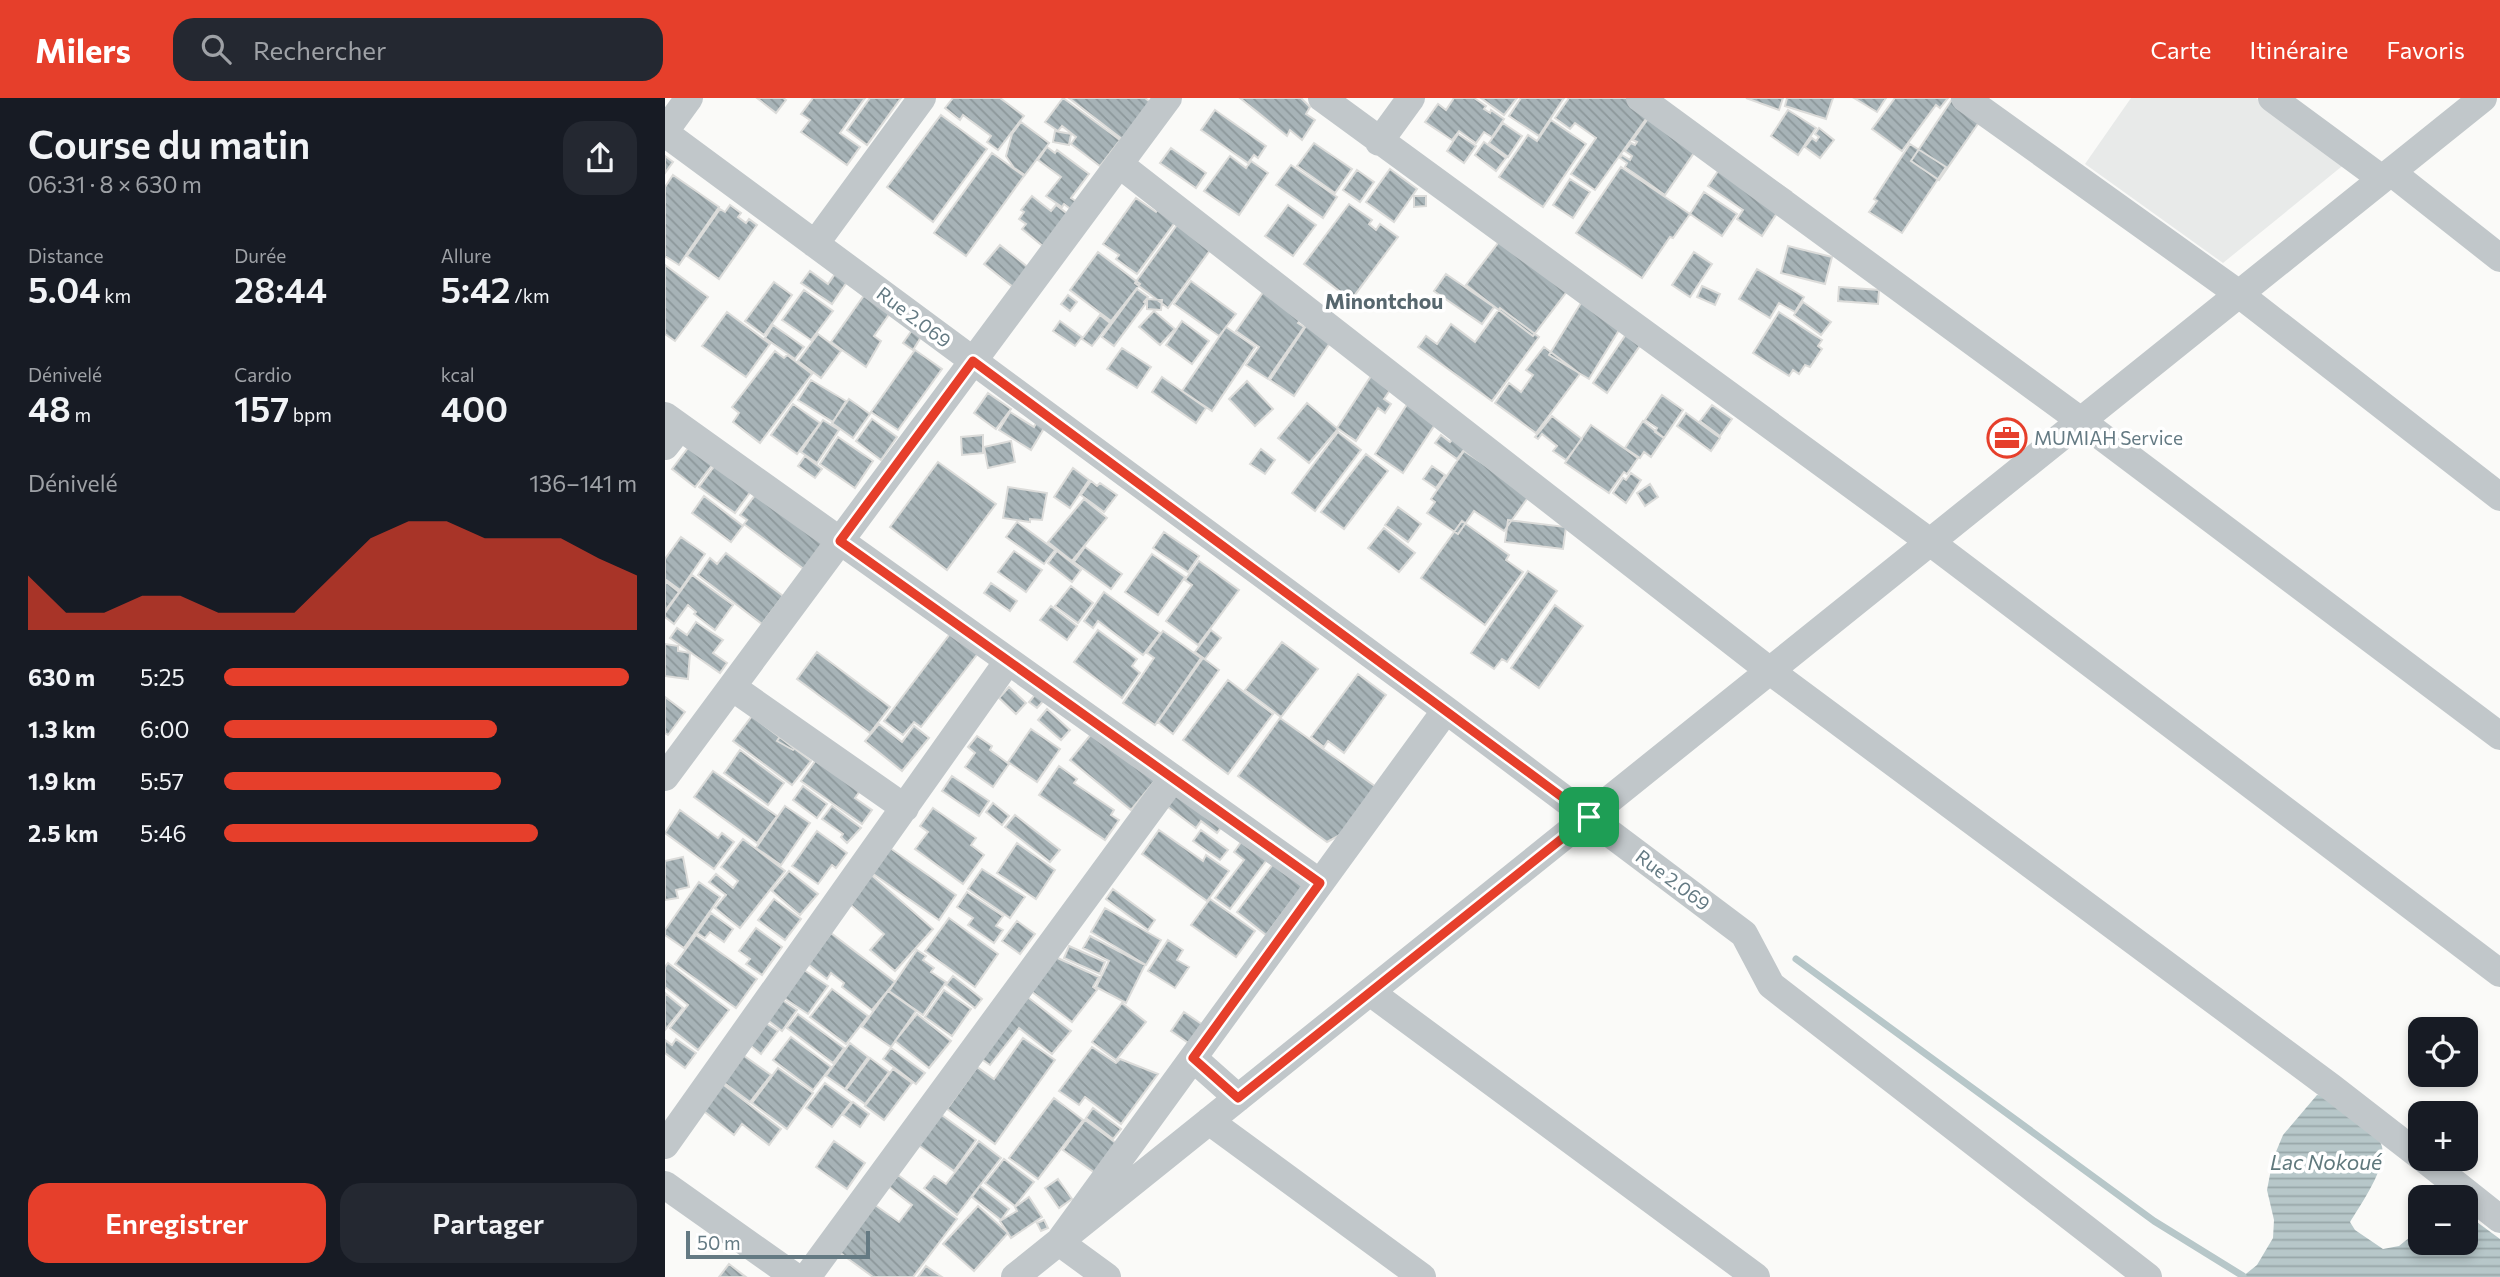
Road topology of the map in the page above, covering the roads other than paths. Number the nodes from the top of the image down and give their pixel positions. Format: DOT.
graph roads {
  1 [pos="689,98"];
  2 [pos="922,98"];
  3 [pos="1168,98"];
  4 [pos="1322,98"];
  5 [pos="1411,98"];
  6 [pos="1640,98"];
  7 [pos="1965,98"];
  8 [pos="2272,98"];
  9 [pos="2483,98"];
  10 [pos="665,132"];
  11 [pos="1379,142"];
  12 [pos="1119,164"];
  13 [pos="2386,176"];
  14 [pos="815,244"];
  15 [pos="2500,258"];
  16 [pos="2239,294"];
  17 [pos="973,361"];
  18 [pos="2081,421"];
  19 [pos="670,430"];
  20 [pos="2500,497"];
  21 [pos="840,541"];
  22 [pos="1930,542"];
  23 [pos="1008,661"];
  24 [pos="1770,671"];
  25 [pos="732,687"];
  26 [pos="1445,709"];
  27 [pos="2500,736"];
  28 [pos="665,777"];
  29 [pos="1173,778"];
  30 [pos="905,808"];
  31 [pos="1589,817"];
  32 [pos="1320,883"];
  33 [pos="2500,973"];
  34 [pos="1370,992"];
  35 [pos="1193,1058"];
  36 [pos="1238,1098"];
  37 [pos="1209,1121"];
  38 [pos="665,1145"];
  39 [pos="2408,1146"];
  40 [pos="2440,1171"];
  41 [pos="665,1185"];
  42 [pos="2500,1219"];
  43 [pos="1059,1242"];
  44 [pos="795,1277"];
  45 [pos="807,1277"];
  46 [pos="1016,1277"];
  47 [pos="1107,1277"];
  48 [pos="1422,1277"];
  49 [pos="1756,1277"];
  50 [pos="2148,1277"];
  1 -- 10 [label="street"];
  2 -- 14 [label="street"];
  3 -- 12 [label="street"];
  4 -- 11 [label="street"];
  5 -- 11 [label="street"];
  6 -- 18 [label="street"];
  7 -- 16 [label="street"];
  8 -- 13 [label="street"];
  9 -- 13 [label="street"];
  10 -- 14 [label="street, Rue 2.069"];
  11 -- 22 [label="street"];
  12 -- 17 [label="street"];
  12 -- 24 [label="street"];
  13 -- 15 [label="street"];
  13 -- 16 [label="street"];
  14 -- 17 [label="street, Rue 2.069"];
  16 -- 18 [label="street"];
  16 -- 20 [label="street"];
  17 -- 21 [label="street"];
  17 -- 26 [label="street, Rue 2.069"];
  18 -- 22 [label="street"];
  18 -- 27 [label="street"];
  19 -- 21 [label="street"];
  21 -- 23 [label="street"];
  21 -- 25 [label="street"];
  22 -- 24 [label="street"];
  22 -- 33 [label="street"];
  23 -- 29 [label="street"];
  23 -- 30 [label="street"];
  24 -- 31 [label="street"];
  24 -- 39 [label="street"];
  25 -- 28 [label="street"];
  25 -- 30 [label="street"];
  26 -- 31 [label="street, Rue 2.069"];
  26 -- 32 [label="street"];
  29 -- 32 [label="street"];
  29 -- 45 [label="street"];
  30 -- 38 [label="street"];
  31 -- 34 [label="street"];
  31 -- 50 [label="street, Rue 2.069"];
  32 -- 35 [label="street"];
  34 -- 36 [label="street"];
  34 -- 49 [label="street"];
  35 -- 36 [label="street"];
  35 -- 43 [label="street"];
  36 -- 37 [label="street"];
  37 -- 43 [label="street"];
  37 -- 48 [label="street"];
  40 -- 42 [label="street"];
  41 -- 44 [label="street"];
  43 -- 46 [label="street"];
  43 -- 47 [label="street"];
}
